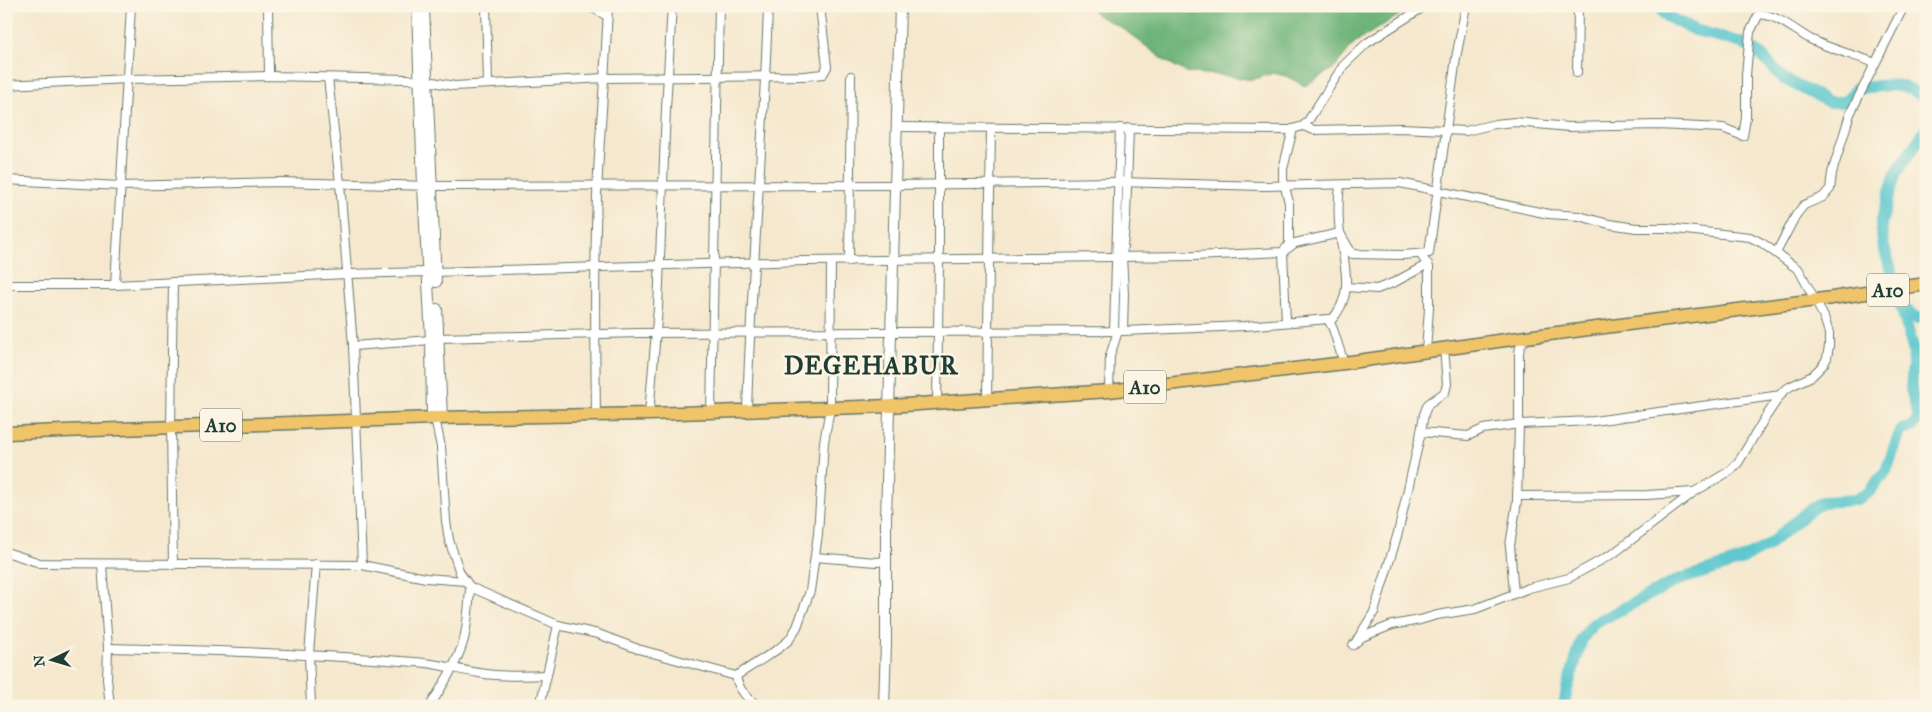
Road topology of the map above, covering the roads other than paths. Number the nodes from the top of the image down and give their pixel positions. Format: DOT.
graph roads {
  1 [pos="131,6"];
  2 [pos="268,6"];
  3 [pos="417,6"];
  4 [pos="424,6"];
  5 [pos="486,6"];
  6 [pos="585,6"];
  7 [pos="608,6"];
  8 [pos="672,6"];
  9 [pos="719,6"];
  10 [pos="768,6"];
  11 [pos="820,6"];
  12 [pos="900,6"];
  13 [pos="1425,6"];
  14 [pos="1466,6"];
  15 [pos="1578,6"];
  16 [pos="1904,6"];
  17 [pos="1765,10"];
  18 [pos="607,16"];
  19 [pos="1875,63"];
  20 [pos="1577,73"];
  21 [pos="269,76"];
  22 [pos="851,76"];
  23 [pos="718,77"];
  24 [pos="766,77"];
  25 [pos="328,78"];
  26 [pos="605,78"];
  27 [pos="668,78"];
  28 [pos="127,79"];
  29 [pos="424,82"];
  30 [pos="488,83"];
  31 [pos="6,85"];
  32 [pos="1303,126"];
  33 [pos="896,127"];
  34 [pos="939,127"];
  35 [pos="991,128"];
  36 [pos="1120,128"];
  37 [pos="1129,128"];
  38 [pos="1293,129"];
  39 [pos="1446,130"];
  40 [pos="6,180"];
  41 [pos="1118,182"];
  42 [pos="1127,182"];
  43 [pos="340,183"];
  44 [pos="990,183"];
  45 [pos="939,184"];
  46 [pos="598,185"];
  47 [pos="663,185"];
  48 [pos="716,185"];
  49 [pos="760,185"];
  50 [pos="850,185"];
  51 [pos="895,185"];
  52 [pos="1340,185"];
  53 [pos="120,186"];
  54 [pos="427,186"];
  55 [pos="1284,186"];
  56 [pos="1437,192"];
  57 [pos="1117,215"];
  58 [pos="1126,216"];
  59 [pos="1340,233"];
  60 [pos="1283,252"];
  61 [pos="1776,253"];
  62 [pos="1421,255"];
  63 [pos="1119,256"];
  64 [pos="989,259"];
  65 [pos="893,260"];
  66 [pos="940,260"];
  67 [pos="831,261"];
  68 [pos="849,261"];
  69 [pos="754,263"];
  70 [pos="714,264"];
  71 [pos="1428,264"];
  72 [pos="660,266"];
  73 [pos="596,268"];
  74 [pos="432,272"];
  75 [pos="347,274"];
  76 [pos="173,282"];
  77 [pos="1926,284"];
  78 [pos="6,285"];
  79 [pos="115,285"];
  80 [pos="1346,287"];
  81 [pos="1115,294"];
  82 [pos="1124,294"];
  83 [pos="1815,300"];
  84 [pos="1286,322"];
  85 [pos="1330,322"];
  86 [pos="1118,331"];
  87 [pos="892,332"];
  88 [pos="938,332"];
  89 [pos="988,332"];
  90 [pos="656,333"];
  91 [pos="713,333"];
  92 [pos="750,333"];
  93 [pos="831,333"];
  94 [pos="595,334"];
  95 [pos="1526,337"];
  96 [pos="435,339"];
  97 [pos="353,346"];
  98 [pos="1444,348"];
  99 [pos="1426,351"];
  100 [pos="1344,363"];
  101 [pos="1109,391"];
  102 [pos="1781,395"];
  103 [pos="987,400"];
  104 [pos="937,403"];
  105 [pos="890,406"];
  106 [pos="830,408"];
  107 [pos="747,411"];
  108 [pos="711,412"];
  109 [pos="649,414"];
  110 [pos="596,415"];
  111 [pos="436,418"];
  112 [pos="356,422"];
  113 [pos="1519,424"];
  114 [pos="171,426"];
  115 [pos="1422,432"];
  116 [pos="6,433"];
  117 [pos="1694,492"];
  118 [pos="1517,496"];
  119 [pos="6,552"];
  120 [pos="815,557"];
  121 [pos="886,561"];
  122 [pos="102,564"];
  123 [pos="316,564"];
  124 [pos="173,565"];
  125 [pos="362,565"];
  126 [pos="467,584"];
  127 [pos="1514,593"];
  128 [pos="558,624"];
  129 [pos="108,648"];
  130 [pos="309,655"];
  131 [pos="451,668"];
  132 [pos="547,675"];
  133 [pos="736,676"];
  134 [pos="756,704"];
  135 [pos="110,706"];
  136 [pos="311,706"];
  137 [pos="430,706"];
  138 [pos="540,706"];
  139 [pos="743,706"];
  140 [pos="884,706"];
  1 -- 28 [label="street"];
  2 -- 21 [label="street"];
  3 -- 29 [label="street"];
  4 -- 29 [label="street"];
  5 -- 30 [label="street"];
  6 -- 18 [label="street"];
  7 -- 18 [label="street"];
  8 -- 27 [label="street"];
  9 -- 23 [label="street"];
  10 -- 24 [label="street"];
  11 -- 24 [label="street"];
  12 -- 33 [label="street"];
  13 -- 32 [label="street"];
  14 -- 39 [label="street"];
  15 -- 20 [label="street"];
  16 -- 19 [label="street"];
  17 -- 19 [label="street"];
  17 -- 39 [label="street"];
  18 -- 26 [label="street"];
  19 -- 61 [label="street"];
  21 -- 25 [label="street"];
  21 -- 28 [label="street"];
  22 -- 50 [label="street"];
  23 -- 24 [label="street"];
  23 -- 27 [label="street"];
  23 -- 48 [label="street"];
  24 -- 49 [label="street"];
  25 -- 29 [label="street"];
  25 -- 43 [label="street"];
  26 -- 27 [label="street"];
  26 -- 30 [label="street"];
  26 -- 46 [label="street"];
  27 -- 47 [label="street"];
  28 -- 31 [label="street"];
  28 -- 53 [label="street"];
  29 -- 30 [label="street"];
  29 -- 54 [label="street"];
  32 -- 38 [label="street"];
  32 -- 39 [label="street"];
  33 -- 34 [label="street"];
  33 -- 51 [label="street"];
  34 -- 35 [label="street"];
  34 -- 45 [label="street"];
  35 -- 36 [label="street"];
  35 -- 44 [label="street"];
  36 -- 37 [label="street"];
  36 -- 41 [label="street"];
  37 -- 38 [label="street"];
  37 -- 42 [label="street"];
  38 -- 55 [label="street"];
  39 -- 56 [label="street"];
  40 -- 53 [label="street"];
  41 -- 42 [label="street"];
  41 -- 44 [label="street"];
  41 -- 57 [label="street"];
  42 -- 55 [label="street"];
  42 -- 58 [label="street"];
  43 -- 53 [label="street"];
  43 -- 54 [label="street"];
  43 -- 75 [label="street"];
  44 -- 45 [label="street"];
  44 -- 64 [label="street"];
  45 -- 51 [label="street"];
  45 -- 66 [label="street"];
  46 -- 47 [label="street"];
  46 -- 54 [label="street"];
  46 -- 73 [label="street"];
  47 -- 48 [label="street"];
  47 -- 72 [label="street"];
  48 -- 49 [label="street"];
  48 -- 70 [label="street"];
  49 -- 50 [label="street"];
  49 -- 69 [label="street"];
  50 -- 51 [label="street"];
  50 -- 68 [label="street"];
  51 -- 65 [label="street"];
  52 -- 55 [label="street"];
  52 -- 56 [label="street"];
  52 -- 59 [label="street"];
  53 -- 79 [label="street"];
  54 -- 74 [label="street"];
  55 -- 60 [label="street"];
  56 -- 61 [label="street"];
  56 -- 62 [label="street"];
  57 -- 58 [label="street"];
  57 -- 63 [label="street"];
  58 -- 63 [label="street"];
  59 -- 60 [label="street"];
  59 -- 62 [label="street"];
  59 -- 80 [label="street"];
  60 -- 63 [label="street"];
  60 -- 84 [label="street"];
  61 -- 83 [label="street"];
  62 -- 71 [label="street"];
  63 -- 64 [label="street"];
  63 -- 81 [label="street"];
  63 -- 82 [label="street"];
  64 -- 66 [label="street"];
  64 -- 89 [label="street"];
  65 -- 66 [label="street"];
  65 -- 68 [label="street"];
  65 -- 87 [label="street"];
  66 -- 88 [label="street"];
  67 -- 68 [label="street"];
  67 -- 69 [label="street"];
  67 -- 93 [label="street"];
  69 -- 70 [label="street"];
  69 -- 92 [label="street"];
  70 -- 72 [label="street"];
  70 -- 91 [label="street"];
  71 -- 80 [label="street"];
  71 -- 99 [label="street"];
  72 -- 73 [label="street"];
  72 -- 90 [label="street"];
  73 -- 74 [label="street"];
  73 -- 94 [label="street"];
  74 -- 75 [label="street"];
  74 -- 96 [label="street"];
  75 -- 76 [label="street"];
  75 -- 97 [label="street"];
  76 -- 79 [label="street"];
  76 -- 114 [label="street"];
  77 -- 83 [label="highway, A10"];
  78 -- 79 [label="street"];
  80 -- 85 [label="street"];
  81 -- 82 [label="street"];
  81 -- 86 [label="street"];
  82 -- 86 [label="street"];
  83 -- 95 [label="highway, A10"];
  83 -- 102 [label="street"];
  84 -- 85 [label="street"];
  84 -- 86 [label="street"];
  85 -- 100 [label="street"];
  86 -- 89 [label="street"];
  86 -- 101 [label="street"];
  87 -- 88 [label="street"];
  87 -- 93 [label="street"];
  87 -- 105 [label="street"];
  88 -- 89 [label="street"];
  88 -- 104 [label="street"];
  89 -- 103 [label="street"];
  90 -- 91 [label="street"];
  90 -- 94 [label="street"];
  90 -- 109 [label="street"];
  91 -- 92 [label="street"];
  91 -- 108 [label="street"];
  92 -- 93 [label="street"];
  92 -- 107 [label="street"];
  93 -- 106 [label="street"];
  94 -- 96 [label="street"];
  94 -- 110 [label="street"];
  95 -- 98 [label="highway, A10"];
  95 -- 113 [label="street"];
  96 -- 97 [label="street"];
  96 -- 111 [label="street"];
  97 -- 112 [label="street"];
  98 -- 99 [label="highway, A10"];
  98 -- 115 [label="street"];
  99 -- 100 [label="highway, A10"];
  100 -- 101 [label="highway, A10"];
  101 -- 103 [label="highway, A10"];
  102 -- 113 [label="street"];
  102 -- 117 [label="street"];
  103 -- 104 [label="highway, A10"];
  104 -- 105 [label="highway, A10"];
  105 -- 106 [label="highway, A10"];
  105 -- 121 [label="street"];
  106 -- 107 [label="highway, A10"];
  106 -- 120 [label="street"];
  107 -- 108 [label="highway, A10"];
  108 -- 109 [label="highway, A10"];
  109 -- 110 [label="highway, A10"];
  110 -- 111 [label="highway, A10"];
  111 -- 112 [label="highway, A10"];
  111 -- 126 [label="street"];
  112 -- 114 [label="highway, A10"];
  112 -- 125 [label="street"];
  113 -- 115 [label="street"];
  113 -- 118 [label="street"];
  114 -- 116 [label="highway, A10"];
  114 -- 124 [label="street"];
  115 -- 127 [label="street"];
  117 -- 118 [label="street"];
  117 -- 127 [label="street"];
  118 -- 127 [label="street"];
  119 -- 122 [label="street"];
  120 -- 121 [label="street"];
  120 -- 133 [label="street"];
  121 -- 140 [label="street"];
  122 -- 124 [label="street"];
  122 -- 129 [label="street"];
  123 -- 124 [label="street"];
  123 -- 125 [label="street"];
  123 -- 130 [label="street"];
  125 -- 126 [label="street"];
  126 -- 128 [label="street"];
  126 -- 131 [label="street"];
  128 -- 132 [label="street"];
  128 -- 133 [label="street"];
  129 -- 130 [label="street"];
  129 -- 135 [label="street"];
  130 -- 131 [label="street"];
  130 -- 136 [label="street"];
  131 -- 132 [label="street"];
  131 -- 137 [label="street"];
  132 -- 138 [label="street"];
  133 -- 134 [label="street"];
  134 -- 139 [label="street"];
}
